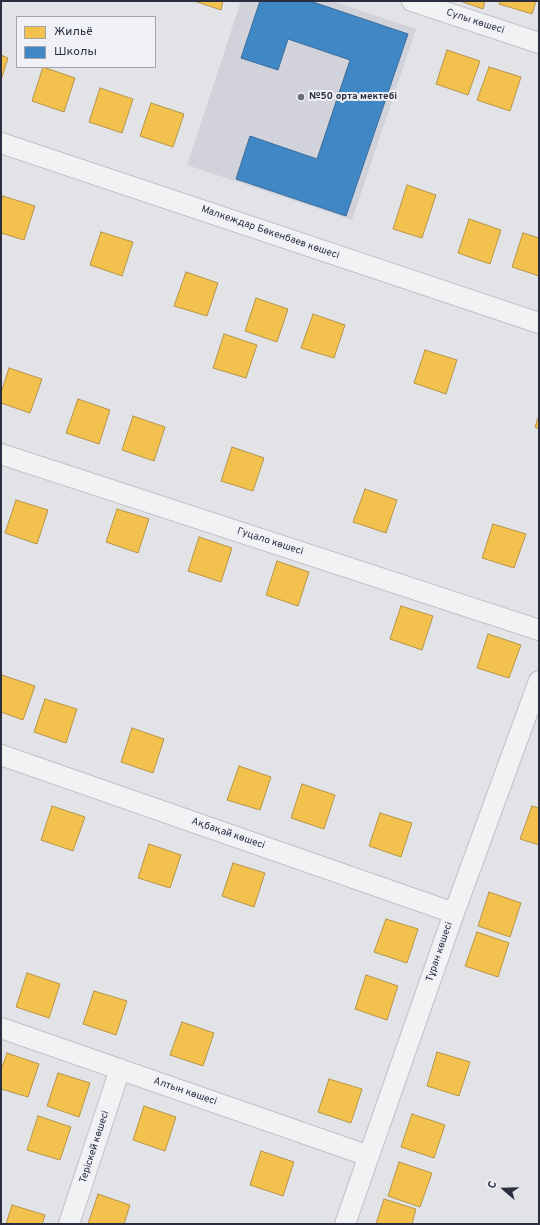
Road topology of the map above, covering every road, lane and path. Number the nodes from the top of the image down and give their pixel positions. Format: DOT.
graph roads {
  1 [pos="412,1"];
  2 [pos="539,43"];
  3 [pos="1,143"];
  4 [pos="539,323"];
  5 [pos="1,454"];
  6 [pos="539,630"];
  7 [pos="539,681"];
  8 [pos="1,755"];
  9 [pos="454,913"];
  10 [pos="1,1028"];
  11 [pos="120,1069"];
  12 [pos="369,1156"];
  13 [pos="69,1224"];
  14 [pos="345,1224"];
  1 -- 2 [label="street, Сулы көшесі"];
  3 -- 4 [label="street, Малкеждар Бөкенбаев көшесі"];
  5 -- 6 [label="street, Гуцало көшесі"];
  7 -- 9 [label="street, Тұран көшесі"];
  8 -- 9 [label="street, Ақбақай көшесі"];
  9 -- 12 [label="street, Тұран көшесі"];
  10 -- 11 [label="street, Алтын көшесі"];
  11 -- 12 [label="street, Алтын көшесі"];
  11 -- 13 [label="street, Теріскей көшесі"];
  12 -- 14 [label="street, Тұран көшесі"];
}
